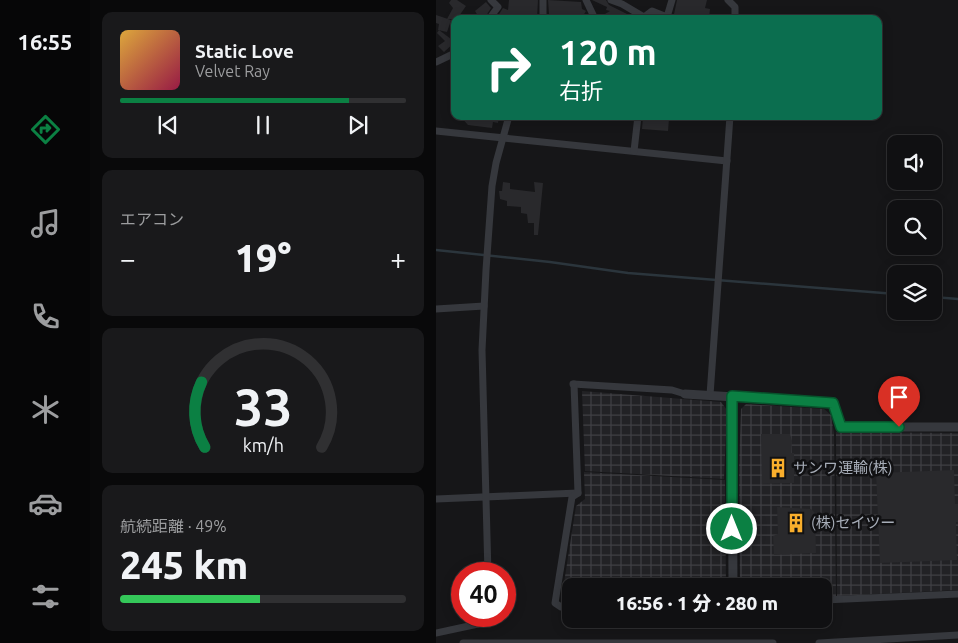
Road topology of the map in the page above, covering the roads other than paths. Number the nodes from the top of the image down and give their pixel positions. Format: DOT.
graph roads {
  1 [pos="491,0"];
  2 [pos="543,0"];
  3 [pos="586,0"];
  4 [pos="612,0"];
  5 [pos="672,0"];
  6 [pos="728,0"];
  7 [pos="492,15"];
  8 [pos="544,15"];
  9 [pos="593,15"];
  10 [pos="641,15"];
  11 [pos="647,15"];
  12 [pos="661,15"];
  13 [pos="669,15"];
  14 [pos="735,15"];
  15 [pos="451,55"];
  16 [pos="436,62"];
  17 [pos="508,120"];
  18 [pos="638,120"];
  19 [pos="730,120"];
  20 [pos="436,130"];
  21 [pos="504,137"];
  22 [pos="634,151"];
  23 [pos="727,161"];
  24 [pos="484,306"];
  25 [pos="436,309"];
  26 [pos="685,394"];
  27 [pos="710,395"];
  28 [pos="732,396"];
  29 [pos="958,427"];
  30 [pos="578,493"];
  31 [pos="486,497"];
  32 [pos="436,499"];
  33 [pos="488,562"];
  34 [pos="733,578"];
  35 [pos="958,594"];
  36 [pos="832,600"];
  37 [pos="562,607"];
  38 [pos="464,627"];
  39 [pos="436,633"];
  40 [pos="958,635"];
  41 [pos="463,643"];
  42 [pos="773,643"];
  43 [pos="819,643"];
  1 -- 7 [label="street"];
  2 -- 8 [label="street"];
  3 -- 9 [label="street"];
  4 -- 10 [label="street"];
  5 -- 13 [label="street"];
  6 -- 14 [label="street"];
  11 -- 12 [label="street"];
  15 -- 16 [label="street"];
  17 -- 21 [label="street"];
  18 -- 22 [label="street"];
  19 -- 23 [label="street"];
  20 -- 21 [label="street"];
  21 -- 22 [label="street"];
  21 -- 24 [label="street"];
  22 -- 23 [label="street"];
  23 -- 27 [label="street"];
  24 -- 25 [label="street"];
  24 -- 31 [label="street"];
  26 -- 27 [label="street"];
  26 -- 30 [label="street"];
  27 -- 28 [label="street"];
  28 -- 29 [label="street"];
  28 -- 34 [label="street"];
  30 -- 31 [label="street"];
  30 -- 37 [label="street"];
  31 -- 32 [label="street"];
  31 -- 33 [label="street"];
  35 -- 36 [label="street"];
  38 -- 39 [label="street"];
  40 -- 43 [label="street"];
  41 -- 42 [label="street"];
}
